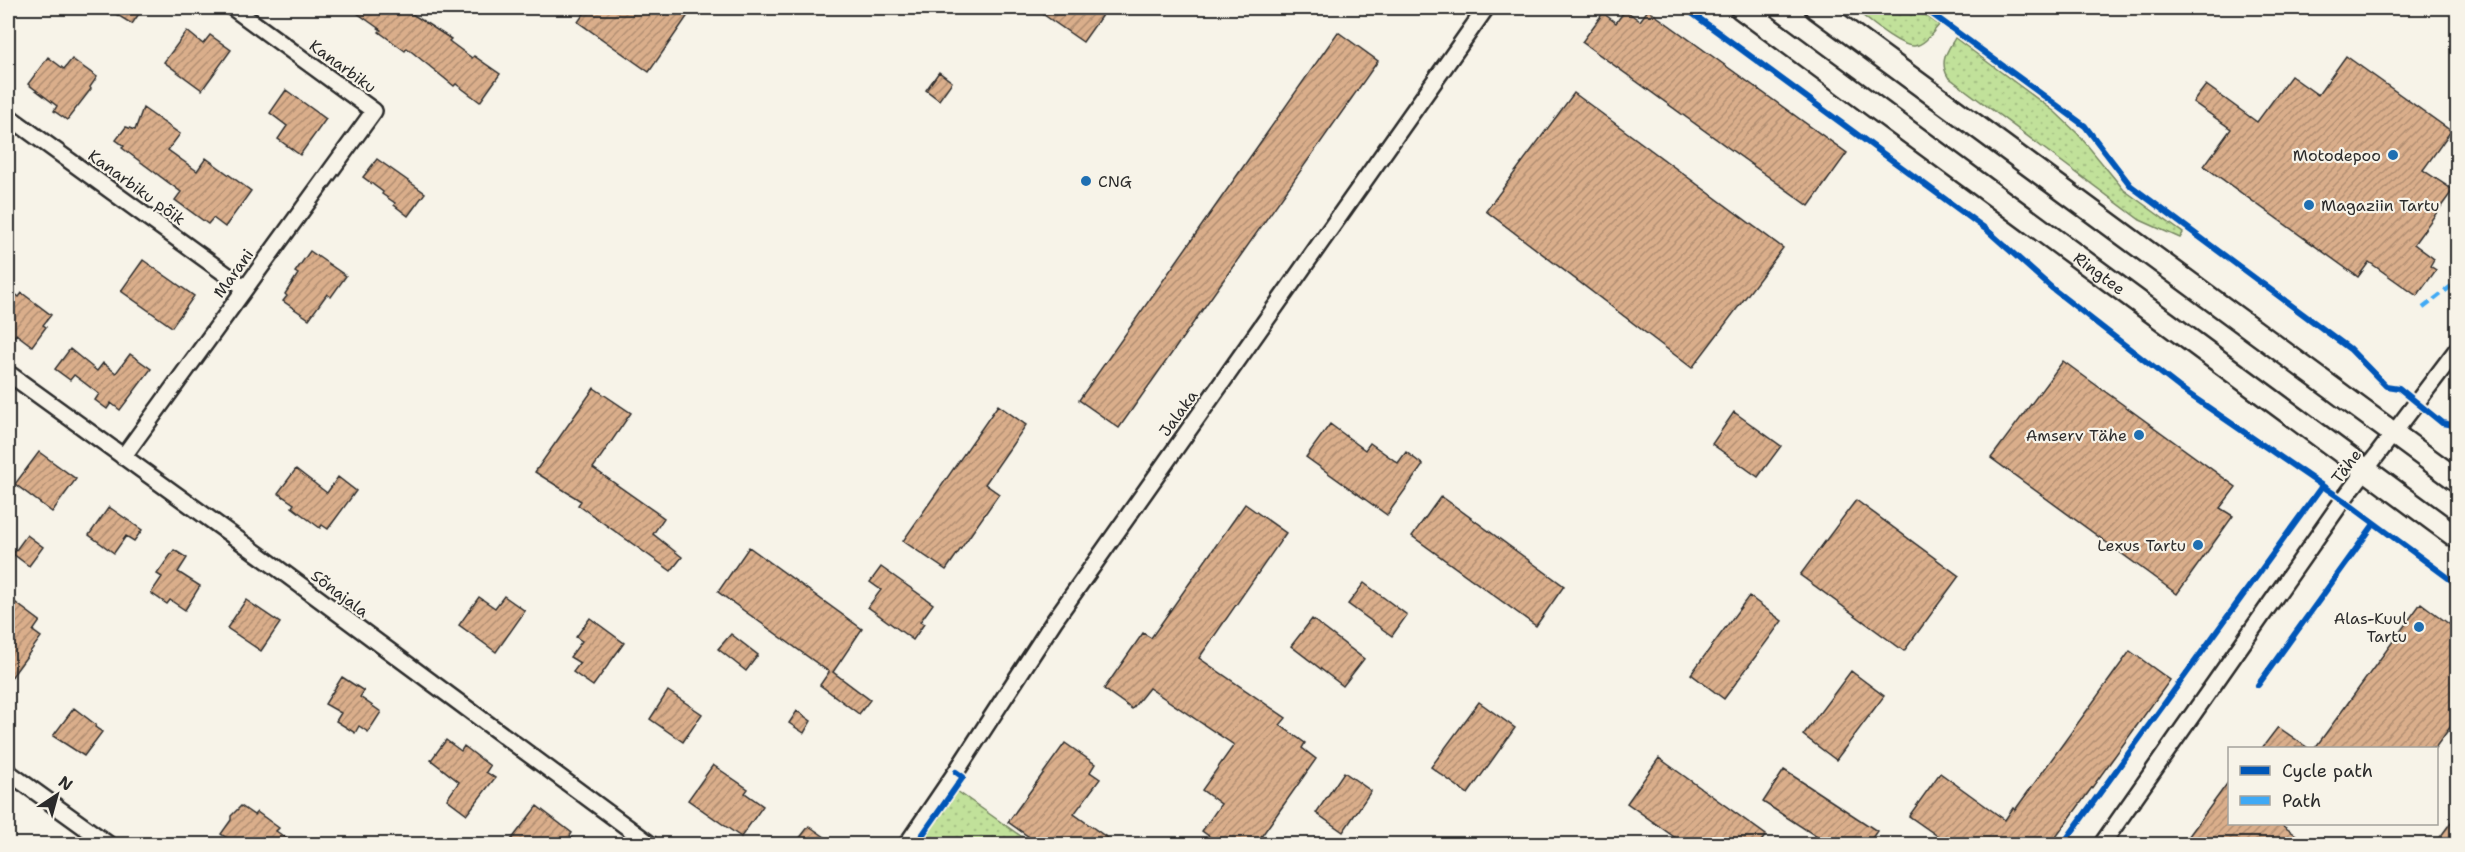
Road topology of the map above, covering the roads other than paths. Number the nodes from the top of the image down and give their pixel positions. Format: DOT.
graph roads {
  1 [pos="233,8"];
  2 [pos="1486,8"];
  3 [pos="1741,8"];
  4 [pos="1816,8"];
  5 [pos="374,111"];
  6 [pos="8,116"];
  7 [pos="244,288"];
  8 [pos="2457,348"];
  9 [pos="8,373"];
  10 [pos="2392,434"];
  11 [pos="123,457"];
  12 [pos="2365,470"];
  13 [pos="2457,481"];
  14 [pos="2457,538"];
  15 [pos="8,772"];
  16 [pos="108,844"];
  17 [pos="650,844"];
  18 [pos="907,844"];
  19 [pos="2102,844"];
  1 -- 5 [label="street, Kanarbiku"];
  2 -- 18 [label="street, Jalaka"];
  3 -- 12 [label="main road, Ringtee"];
  4 -- 10 [label="main road"];
  5 -- 7 [label="street, Marani"];
  6 -- 7 [label="street, Kanarbiku põik"];
  7 -- 11 [label="street, Marani"];
  8 -- 10 [label="street, Tähe"];
  9 -- 11 [label="street, Sõnajala"];
  10 -- 12 [label="street, Tähe"];
  10 -- 13 [label="main road"];
  11 -- 17 [label="street, Sõnajala"];
  12 -- 14 [label="main road, Ringtee"];
  12 -- 19 [label="street, Tähe"];
  15 -- 16 [label="street"];
}
